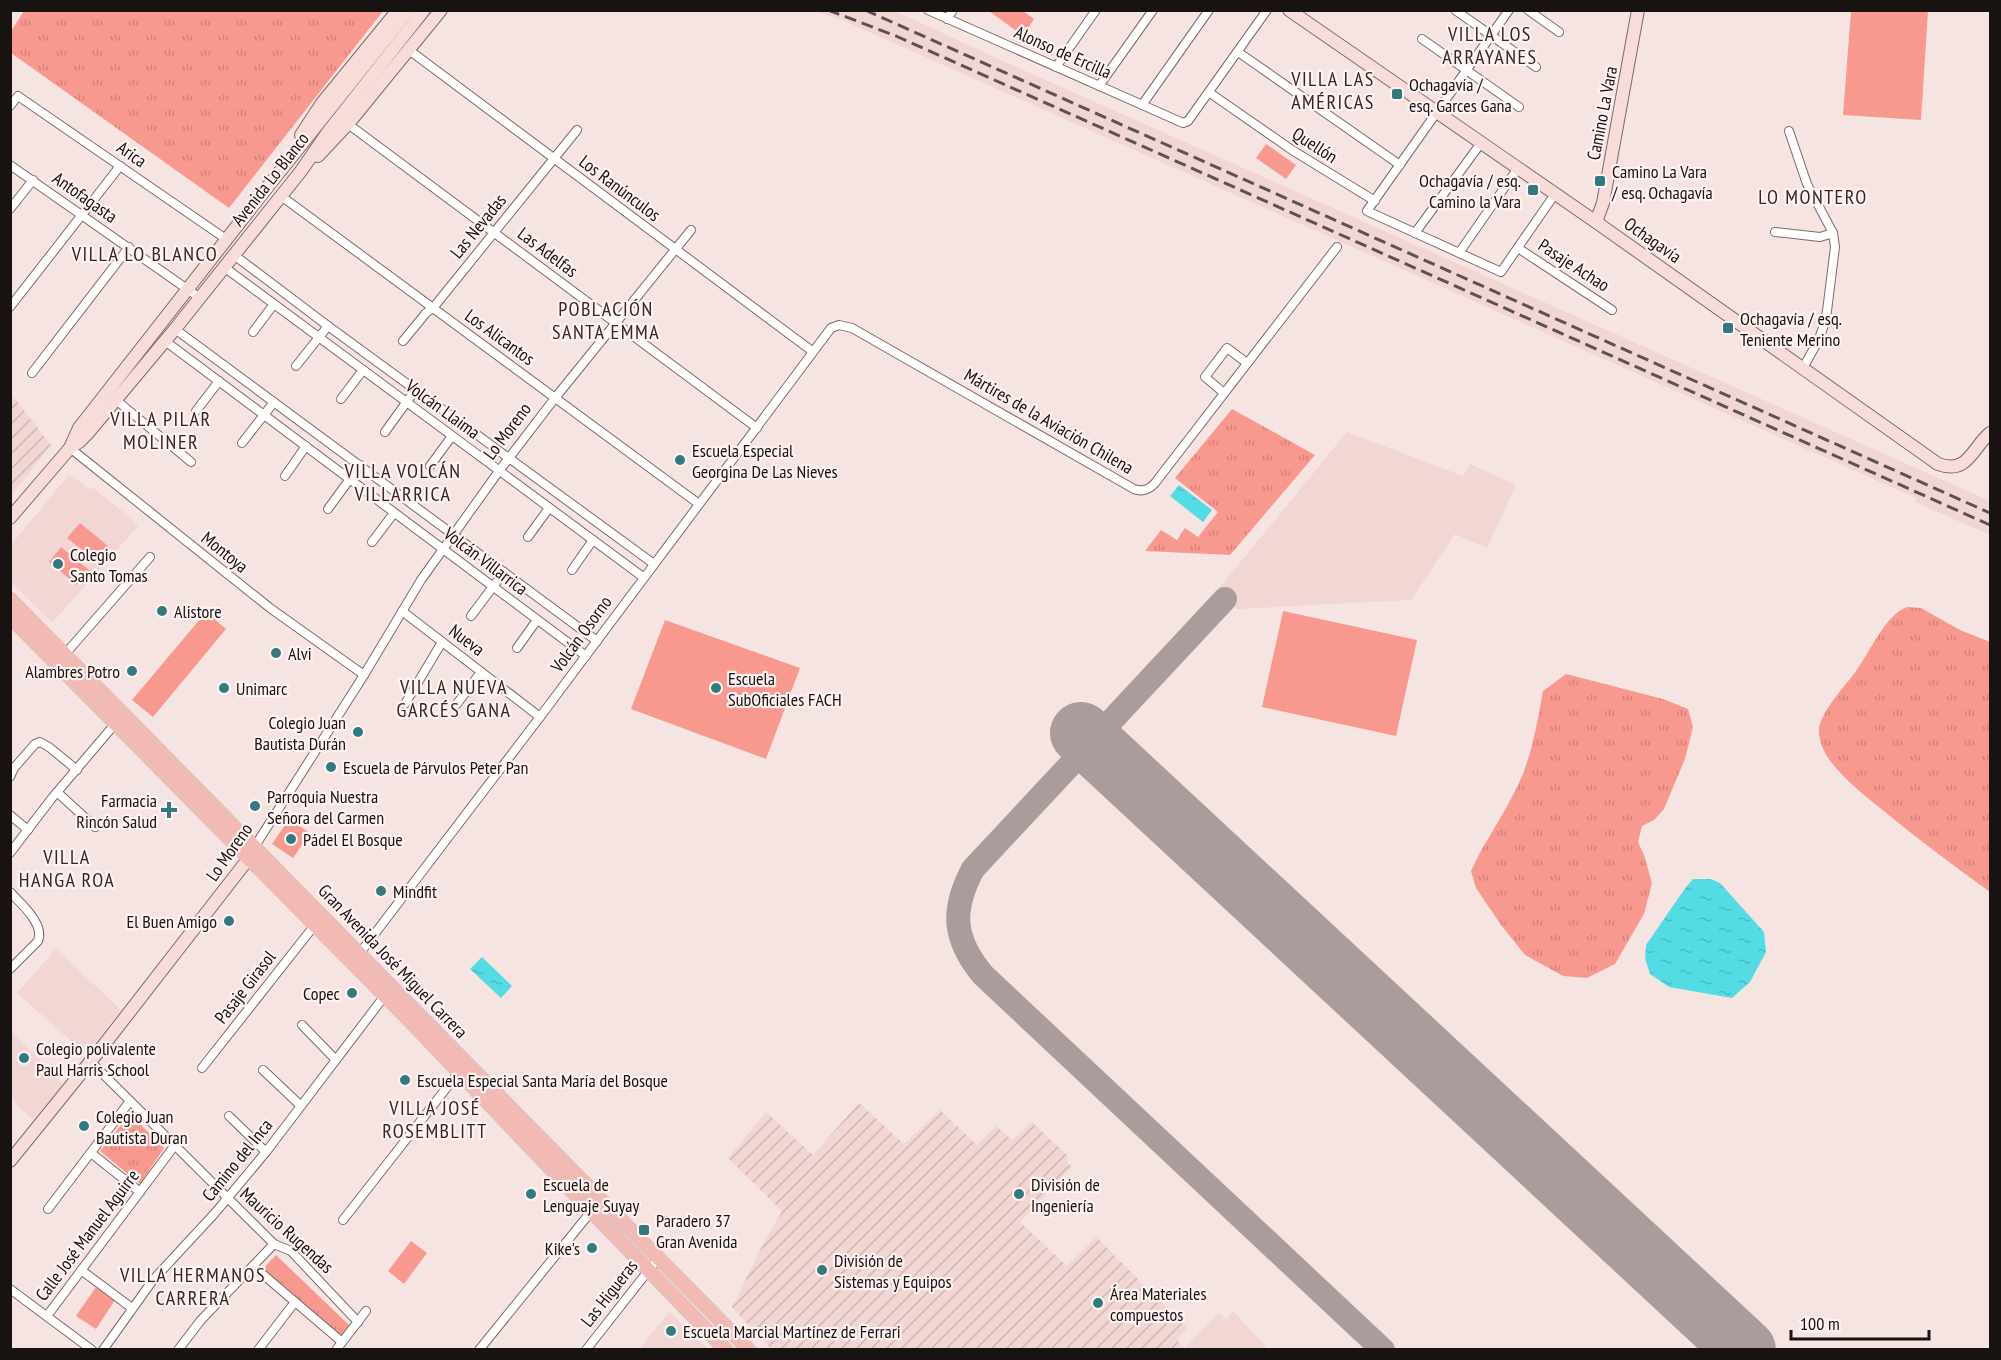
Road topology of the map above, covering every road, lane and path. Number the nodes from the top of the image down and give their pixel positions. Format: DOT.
graph roads {
  1 [pos="398,10"];
  2 [pos="409,10"];
  3 [pos="424,10"];
  4 [pos="441,10"];
  5 [pos="928,10"];
  6 [pos="953,10"];
  7 [pos="1096,10"];
  8 [pos="1153,10"];
  9 [pos="1209,10"];
  10 [pos="1267,10"];
  11 [pos="1289,10"];
  12 [pos="1455,10"];
  13 [pos="1509,10"];
  14 [pos="1528,10"];
  15 [pos="1638,10"];
  16 [pos="947,19"];
  17 [pos="1559,32"];
  18 [pos="1491,36"];
  19 [pos="1422,39"];
  20 [pos="398,43"];
  21 [pos="1238,52"];
  22 [pos="1056,67"];
  23 [pos="1536,67"];
  24 [pos="1467,70"];
  25 [pos="1100,86"];
  26 [pos="1210,93"];
  27 [pos="1143,105"];
  28 [pos="10,106"];
  29 [pos="1519,106"];
  30 [pos="1438,113"];
  31 [pos="348,124"];
  32 [pos="578,130"];
  33 [pos="1789,130"];
  34 [pos="1481,142"];
  35 [pos="554,159"];
  36 [pos="288,162"];
  37 [pos="10,165"];
  38 [pos="1400,165"];
  39 [pos="120,166"];
  40 [pos="1518,168"];
  41 [pos="301,171"];
  42 [pos="33,180"];
  43 [pos="1555,194"];
  44 [pos="281,196"];
  45 [pos="1375,201"];
  46 [pos="10,209"];
  47 [pos="82,214"];
  48 [pos="1596,222"];
  49 [pos="691,230"];
  50 [pos="494,232"];
  51 [pos="1775,232"];
  52 [pos="1415,233"];
  53 [pos="1833,233"];
  54 [pos="226,239"];
  55 [pos="129,247"];
  56 [pos="1338,247"];
  57 [pos="1518,248"];
  58 [pos="676,249"];
  59 [pos="1459,253"];
  60 [pos="234,255"];
  61 [pos="224,267"];
  62 [pos="188,288"];
  63 [pos="200,298"];
  64 [pos="274,304"];
  65 [pos="10,307"];
  66 [pos="433,308"];
  67 [pos="1612,310"];
  68 [pos="616,324"];
  69 [pos="328,326"];
  70 [pos="175,329"];
  71 [pos="253,332"];
  72 [pos="827,332"];
  73 [pos="319,338"];
  74 [pos="165,341"];
  75 [pos="403,341"];
  76 [pos="812,351"];
  77 [pos="1247,363"];
  78 [pos="296,366"];
  79 [pos="1803,368"];
  80 [pos="363,370"];
  81 [pos="32,373"];
  82 [pos="219,381"];
  83 [pos="416,389"];
  84 [pos="1224,393"];
  85 [pos="555,398"];
  86 [pos="340,399"];
  87 [pos="116,400"];
  88 [pos="274,402"];
  89 [pos="407,403"];
  90 [pos="196,411"];
  91 [pos="264,415"];
  92 [pos="757,428"];
  93 [pos="385,432"];
  94 [pos="1990,433"];
  95 [pos="452,436"];
  96 [pos="242,443"];
  97 [pos="306,446"];
  98 [pos="70,448"];
  99 [pos="509,458"];
  100 [pos="191,462"];
  101 [pos="360,465"];
  102 [pos="430,466"];
  103 [pos="499,471"];
  104 [pos="285,476"];
  105 [pos="349,479"];
  106 [pos="699,504"];
  107 [pos="549,508"];
  108 [pos="328,509"];
  109 [pos="394,513"];
  110 [pos="10,518"];
  111 [pos="454,535"];
  112 [pos="528,537"];
  113 [pos="593,540"];
  114 [pos="372,542"];
  115 [pos="444,550"];
  116 [pos="150,557"];
  117 [pos="654,564"];
  118 [pos="572,570"];
  119 [pos="504,572"];
  120 [pos="643,578"];
  121 [pos="493,587"];
  122 [pos="10,599"];
  123 [pos="402,611"];
  124 [pos="10,616"];
  125 [pos="471,616"];
  126 [pos="537,620"];
  127 [pos="597,641"];
  128 [pos="440,645"];
  129 [pos="517,648"];
  130 [pos="66,653"];
  131 [pos="586,656"];
  132 [pos="364,675"];
  133 [pos="479,675"];
  134 [pos="405,704"];
  135 [pos="456,705"];
  136 [pos="540,717"];
  137 [pos="116,724"];
  138 [pos="77,770"];
  139 [pos="10,777"];
  140 [pos="57,792"];
  141 [pos="10,815"];
  142 [pos="95,827"];
  143 [pos="28,830"];
  144 [pos="252,852"];
  145 [pos="10,853"];
  146 [pos="10,892"];
  147 [pos="314,926"];
  148 [pos="360,953"];
  149 [pos="10,969"];
  150 [pos="388,991"];
  151 [pos="302,1025"];
  152 [pos="335,1059"];
  153 [pos="91,1062"];
  154 [pos="202,1068"];
  155 [pos="263,1070"];
  156 [pos="459,1072"];
  157 [pos="130,1101"];
  158 [pos="300,1105"];
  159 [pos="230,1116"];
  160 [pos="175,1145"];
  161 [pos="266,1152"];
  162 [pos="91,1153"];
  163 [pos="10,1161"];
  164 [pos="140,1192"];
  165 [pos="602,1198"];
  166 [pos="228,1199"];
  167 [pos="48,1209"];
  168 [pos="591,1211"];
  169 [pos="343,1220"];
  170 [pos="274,1244"];
  171 [pos="659,1257"];
  172 [pos="253,1266"];
  173 [pos="81,1270"];
  174 [pos="648,1270"];
  175 [pos="10,1290"];
  176 [pos="295,1302"];
  177 [pos="132,1308"];
  178 [pos="366,1311"];
  179 [pos="47,1316"];
  180 [pos="358,1322"];
  181 [pos="342,1342"];
  182 [pos="92,1350"];
  183 [pos="103,1350"];
  184 [pos="178,1350"];
  185 [pos="258,1350"];
  186 [pos="336,1350"];
  187 [pos="479,1350"];
  188 [pos="586,1350"];
  189 [pos="726,1350"];
  190 [pos="749,1350"];
  1 -- 36 [label="main road"];
  2 -- 20 [label="main road, Avenida Lo Blanco"];
  3 -- 20 [label="main road, Avenida Lo Blanco"];
  4 -- 20 [label="main road"];
  5 -- 16 [label="street, Alonso de Ercilla"];
  6 -- 16 [label="street"];
  7 -- 22 [label="street"];
  8 -- 25 [label="street"];
  9 -- 27 [label="street"];
  10 -- 21 [label="street"];
  11 -- 30 [label="main road, Ochagavía"];
  12 -- 18 [label="street"];
  13 -- 18 [label="street"];
  14 -- 17 [label="street"];
  15 -- 48 [label="main road, Camino La Vara"];
  16 -- 22 [label="street, Alonso de Ercilla"];
  18 -- 23 [label="street"];
  18 -- 24 [label="street"];
  19 -- 24 [label="street"];
  20 -- 31 [label="main road"];
  20 -- 35 [label="street, Los Ranúnculos"];
  20 -- 36 [label="main road, Avenida Lo Blanco"];
  20 -- 41 [label="main road, Avenida Lo Blanco"];
  21 -- 26 [label="street"];
  21 -- 38 [label="street"];
  22 -- 25 [label="street, Alonso de Ercilla"];
  24 -- 29 [label="street"];
  24 -- 30 [label="street"];
  25 -- 27 [label="street, Alonso de Ercilla"];
  26 -- 27 [label="street, Alonso de Ercilla"];
  26 -- 45 [label="street, Quellón"];
  28 -- 39 [label="street, Arica"];
  30 -- 34 [label="main road, Ochagavía"];
  30 -- 38 [label="street"];
  31 -- 41 [label="main road"];
  31 -- 50 [label="street, Las Adelfas"];
  32 -- 35 [label="street, Las Nevadas"];
  33 -- 53 [label="street"];
  34 -- 40 [label="main road, Ochagavía"];
  34 -- 52 [label="street"];
  35 -- 50 [label="street, Las Nevadas"];
  35 -- 58 [label="street, Los Ranúnculos"];
  36 -- 54 [label="main road, Avenida Lo Blanco"];
  37 -- 42 [label="street, Antofagasta"];
  38 -- 45 [label="street"];
  39 -- 47 [label="street"];
  39 -- 54 [label="street, Arica"];
  40 -- 43 [label="main road, Ochagavía"];
  40 -- 59 [label="street"];
  41 -- 44 [label="main road, Avenida Lo Blanco"];
  42 -- 46 [label="street"];
  42 -- 47 [label="street, Antofagasta"];
  43 -- 48 [label="main road, Ochagavía"];
  43 -- 57 [label="street, Pasaje Achao"];
  44 -- 60 [label="main road, Avenida Lo Blanco"];
  44 -- 66 [label="street, Los Alicantos"];
  45 -- 52 [label="street"];
  47 -- 55 [label="street, Antofagasta"];
  47 -- 65 [label="street"];
  48 -- 79 [label="main road, Ochagavía"];
  49 -- 58 [label="street, Lo Moreno"];
  50 -- 66 [label="street, Las Nevadas"];
  50 -- 68 [label="street, Las Adelfas"];
  51 -- 53 [label="street"];
  52 -- 59 [label="street"];
  53 -- 79 [label="street"];
  54 -- 62 [label="main road, Avenida Lo Blanco"];
  55 -- 62 [label="street, Antofagasta"];
  55 -- 81 [label="street"];
  56 -- 77 [label="street, Mártires de la Aviación Chilena"];
  57 -- 59 [label="street, Pasaje Achao"];
  57 -- 67 [label="street, Pasaje Achao"];
  58 -- 68 [label="street, Lo Moreno"];
  58 -- 76 [label="street, Los Ranúnculos"];
  60 -- 61 [label="main road, Avenida Lo Blanco"];
  60 -- 69 [label="street, Volcán Llaima"];
  61 -- 63 [label="main road, Avenida Lo Blanco"];
  61 -- 64 [label="street, Volcán Llaima"];
  62 -- 63 [label="street, Antofagasta"];
  62 -- 98 [label="main road, Avenida Lo Blanco"];
  63 -- 70 [label="main road, Avenida Lo Blanco"];
  64 -- 71 [label="street"];
  64 -- 73 [label="street, Volcán Llaima"];
  66 -- 75 [label="street, Las Nevadas"];
  66 -- 85 [label="street, Los Alicantos"];
  68 -- 85 [label="street, Lo Moreno"];
  68 -- 92 [label="street, Las Adelfas"];
  69 -- 73 [label="street"];
  69 -- 83 [label="street, Volcán Llaima"];
  70 -- 74 [label="main road, Avenida Lo Blanco"];
  70 -- 88 [label="street, Volcán Villarrica"];
  72 -- 76 [label="street, Volcán Osorno"];
  72 -- 84 [label="street, Mártires de la Aviación Chilena"];
  73 -- 78 [label="street"];
  73 -- 80 [label="street, Volcán Llaima"];
  74 -- 82 [label="street, Volcán Villarrica"];
  74 -- 87 [label="main road, Avenida Lo Blanco"];
  76 -- 92 [label="street, Volcán Osorno"];
  77 -- 84 [label="street, Mártires de la Aviación Chilena"];
  77 -- 84 [label="street"];
  79 -- 94 [label="main road, Ochagavía"];
  80 -- 86 [label="street"];
  80 -- 89 [label="street, Volcán Llaima"];
  82 -- 90 [label="street"];
  82 -- 91 [label="street, Volcán Villarrica"];
  83 -- 89 [label="street"];
  83 -- 99 [label="street, Volcán Llaima"];
  85 -- 99 [label="street, Lo Moreno"];
  85 -- 106 [label="street, Los Alicantos"];
  87 -- 98 [label="main road, Avenida Lo Blanco"];
  87 -- 100 [label="street"];
  88 -- 91 [label="street"];
  88 -- 101 [label="street, Volcán Villarrica"];
  89 -- 93 [label="street"];
  89 -- 95 [label="street, Volcán Llaima"];
  91 -- 96 [label="street"];
  91 -- 97 [label="street, Volcán Villarrica"];
  92 -- 106 [label="street, Volcán Osorno"];
  95 -- 102 [label="street"];
  95 -- 103 [label="street, Volcán Llaima"];
  97 -- 104 [label="street"];
  97 -- 105 [label="street, Volcán Villarrica"];
  98 -- 110 [label="main road, Avenida Lo Blanco"];
  98 -- 132 [label="street, Montoya"];
  99 -- 103 [label="street, Lo Moreno"];
  99 -- 117 [label="street, Volcán Llaima"];
  101 -- 105 [label="street"];
  101 -- 111 [label="street, Volcán Villarrica"];
  103 -- 107 [label="street, Volcán Llaima"];
  103 -- 111 [label="street, Lo Moreno"];
  105 -- 108 [label="street"];
  105 -- 109 [label="street, Volcán Villarrica"];
  106 -- 117 [label="street, Volcán Osorno"];
  107 -- 112 [label="street"];
  107 -- 113 [label="street, Volcán Llaima"];
  109 -- 114 [label="street"];
  109 -- 115 [label="street, Volcán Villarrica"];
  111 -- 115 [label="street, Lo Moreno"];
  111 -- 119 [label="street, Volcán Villarrica"];
  113 -- 118 [label="street"];
  113 -- 120 [label="street, Volcán Llaima"];
  115 -- 121 [label="street, Volcán Villarrica"];
  115 -- 123 [label="street, Lo Moreno"];
  116 -- 130 [label="street"];
  117 -- 120 [label="street, Volcán Osorno"];
  119 -- 121 [label="street"];
  119 -- 127 [label="street, Volcán Villarrica"];
  120 -- 127 [label="street, Volcán Osorno"];
  121 -- 125 [label="street"];
  121 -- 126 [label="street, Volcán Villarrica"];
  122 -- 130 [label="main road, Gran Avenida José Miguel Carrera"];
  123 -- 128 [label="street, Nueva"];
  123 -- 132 [label="street, Lo Moreno"];
  124 -- 137 [label="main road, Gran Avenida José Miguel Carrera"];
  126 -- 129 [label="street"];
  126 -- 131 [label="street, Volcán Villarrica"];
  127 -- 131 [label="street, Volcán Osorno"];
  128 -- 133 [label="street, Nueva"];
  128 -- 134 [label="street"];
  130 -- 144 [label="main road, Gran Avenida José Miguel Carrera"];
  131 -- 136 [label="street, Volcán Osorno"];
  132 -- 144 [label="street, Lo Moreno"];
  133 -- 135 [label="street"];
  133 -- 136 [label="street, Nueva"];
  136 -- 148 [label="street, Volcán Osorno"];
  137 -- 138 [label="street"];
  137 -- 144 [label="main road, Gran Avenida José Miguel Carrera"];
  138 -- 139 [label="street"];
  138 -- 140 [label="street"];
  140 -- 142 [label="street"];
  140 -- 143 [label="street"];
  141 -- 143 [label="street"];
  143 -- 145 [label="street"];
  144 -- 147 [label="main road, Gran Avenida José Miguel Carrera"];
  144 -- 148 [label="main road, Gran Avenida José Miguel Carrera"];
  144 -- 153 [label="main road, Lo Moreno"];
  146 -- 149 [label="street"];
  147 -- 150 [label="main road, Gran Avenida José Miguel Carrera"];
  147 -- 154 [label="street, Pasaje Girasol"];
  148 -- 150 [label="main road, Gran Avenida José Miguel Carrera"];
  150 -- 152 [label="street, Camino del Inca"];
  150 -- 156 [label="main road, Gran Avenida José Miguel Carrera"];
  150 -- 165 [label="main road, Gran Avenida José Miguel Carrera"];
  151 -- 152 [label="street"];
  152 -- 158 [label="street, Camino del Inca"];
  153 -- 157 [label="street, Mauricio Rugendas"];
  153 -- 163 [label="main road, Lo Moreno"];
  155 -- 158 [label="street"];
  156 -- 168 [label="main road, Gran Avenida José Miguel Carrera"];
  156 -- 169 [label="street"];
  157 -- 160 [label="street, Mauricio Rugendas"];
  157 -- 162 [label="street"];
  158 -- 161 [label="street, Camino del Inca"];
  159 -- 161 [label="street"];
  160 -- 164 [label="street, Calle José Manuel Aguirre"];
  160 -- 166 [label="street, Mauricio Rugendas"];
  161 -- 166 [label="street, Camino del Inca"];
  162 -- 164 [label="street"];
  162 -- 167 [label="street"];
  164 -- 173 [label="street, Calle José Manuel Aguirre"];
  165 -- 168 [label="street"];
  165 -- 171 [label="main road, Gran Avenida José Miguel Carrera"];
  166 -- 170 [label="street, Mauricio Rugendas"];
  166 -- 177 [label="street, Camino del Inca"];
  168 -- 174 [label="main road, Gran Avenida José Miguel Carrera"];
  168 -- 187 [label="street"];
  170 -- 172 [label="street"];
  170 -- 180 [label="street, Mauricio Rugendas"];
  171 -- 174 [label="street, Las Higueras"];
  171 -- 190 [label="main road, Gran Avenida José Miguel Carrera"];
  172 -- 176 [label="street"];
  172 -- 184 [label="street"];
  173 -- 177 [label="street"];
  173 -- 179 [label="street, Calle José Manuel Aguirre"];
  174 -- 188 [label="street, Las Higueras"];
  174 -- 189 [label="main road, Gran Avenida José Miguel Carrera"];
  175 -- 179 [label="street"];
  176 -- 181 [label="street"];
  176 -- 185 [label="street"];
  177 -- 183 [label="street, Camino del Inca"];
  178 -- 180 [label="street"];
  179 -- 182 [label="street"];
  180 -- 181 [label="street"];
  181 -- 186 [label="street"];
}
